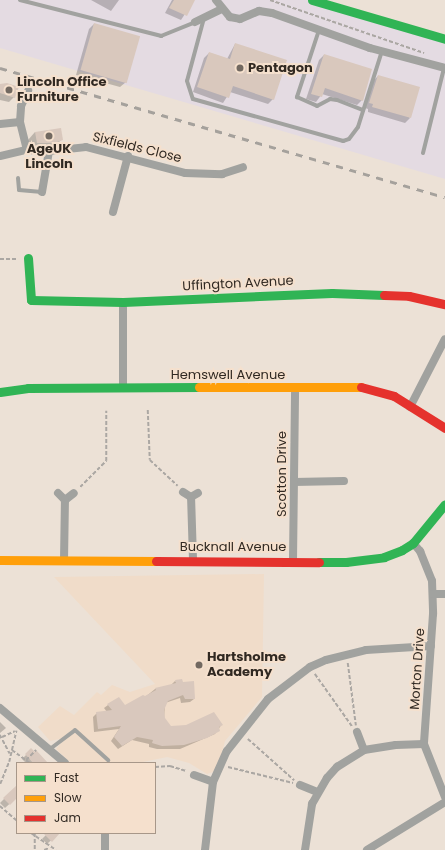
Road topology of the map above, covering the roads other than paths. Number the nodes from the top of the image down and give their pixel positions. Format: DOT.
graph roads {
  1 [pos="20,0"];
  2 [pos="216,0"];
  3 [pos="312,0"];
  4 [pos="222,9"];
  5 [pos="204,17"];
  6 [pos="195,22"];
  7 [pos="319,30"];
  8 [pos="445,39"];
  9 [pos="382,51"];
  10 [pos="445,68"];
  11 [pos="28,91"];
  12 [pos="363,110"];
  13 [pos="20,122"];
  14 [pos="0,124"];
  15 [pos="27,150"];
  16 [pos="48,151"];
  17 [pos="424,153"];
  18 [pos="0,156"];
  19 [pos="128,156"];
  20 [pos="243,167"];
  21 [pos="18,178"];
  22 [pos="42,192"];
  23 [pos="113,212"];
  24 [pos="28,258"];
  25 [pos="123,302"];
  26 [pos="445,304"];
  27 [pos="445,339"];
  28 [pos="123,388"];
  29 [pos="295,388"];
  30 [pos="0,392"];
  31 [pos="410,407"];
  32 [pos="445,428"];
  33 [pos="344,480"];
  34 [pos="294,482"];
  35 [pos="183,492"];
  36 [pos="58,493"];
  37 [pos="74,493"];
  38 [pos="65,500"];
  39 [pos="445,504"];
  40 [pos="413,543"];
  41 [pos="192,559"];
  42 [pos="0,560"];
  43 [pos="293,560"];
  44 [pos="64,561"];
  45 [pos="434,594"];
  46 [pos="445,594"];
  47 [pos="431,646"];
  48 [pos="0,708"];
  49 [pos="357,732"];
  50 [pos="424,744"];
  51 [pos="50,750"];
  52 [pos="364,750"];
  53 [pos="108,760"];
  54 [pos="64,762"];
  55 [pos="194,775"];
  56 [pos="213,782"];
  57 [pos="300,785"];
  58 [pos="317,792"];
  59 [pos="445,797"];
  60 [pos="445,802"];
  61 [pos="105,834"];
  62 [pos="105,850"];
  63 [pos="205,850"];
  64 [pos="305,850"];
  65 [pos="367,850"];
  1 -- 6 [label="lane"];
  2 -- 4 [label="street"];
  3 -- 8 [label="street"];
  4 -- 5 [label="street"];
  4 -- 7 [label="street"];
  5 -- 6 [label="street"];
  5 -- 12 [label="lane"];
  7 -- 9 [label="street"];
  7 -- 12 [label="lane"];
  9 -- 10 [label="street"];
  9 -- 12 [label="lane"];
  10 -- 17 [label="lane"];
  11 -- 13 [label="street"];
  13 -- 14 [label="street"];
  13 -- 15 [label="street"];
  15 -- 16 [label="street, Sixfields Close"];
  15 -- 18 [label="street, Sixfields Close"];
  16 -- 19 [label="street, Sixfields Close"];
  16 -- 22 [label="street"];
  19 -- 20 [label="street, Sixfields Close"];
  19 -- 23 [label="street"];
  21 -- 22 [label="lane"];
  24 -- 25 [label="street, Uffington Avenue"];
  25 -- 26 [label="street, Uffington Avenue"];
  25 -- 28 [label="street"];
  27 -- 31 [label="street"];
  28 -- 29 [label="street, Hemswell Avenue"];
  28 -- 30 [label="street, Hemswell Avenue"];
  29 -- 31 [label="street, Hemswell Avenue"];
  29 -- 34 [label="street, Scotton Drive"];
  31 -- 32 [label="street, Hemswell Avenue"];
  33 -- 34 [label="street"];
  34 -- 43 [label="street, Scotton Drive"];
  35 -- 41 [label="street"];
  36 -- 38 [label="street"];
  37 -- 38 [label="street"];
  38 -- 44 [label="street"];
  39 -- 40 [label="street, Bucknall Avenue"];
  40 -- 43 [label="street, Bucknall Avenue"];
  40 -- 45 [label="street, Morton Drive"];
  41 -- 43 [label="street, Bucknall Avenue"];
  41 -- 44 [label="street, Bucknall Avenue"];
  42 -- 44 [label="street, Bucknall Avenue"];
  45 -- 46 [label="street"];
  45 -- 47 [label="street, Morton Drive"];
  47 -- 50 [label="street, Morton Drive"];
  47 -- 56 [label="street"];
  48 -- 51 [label="street"];
  49 -- 52 [label="street"];
  50 -- 52 [label="street"];
  50 -- 59 [label="street, Morton Drive"];
  51 -- 53 [label="lane"];
  51 -- 54 [label="street"];
  52 -- 58 [label="street"];
  55 -- 56 [label="street"];
  56 -- 63 [label="street"];
  57 -- 58 [label="street"];
  58 -- 64 [label="street"];
  60 -- 65 [label="street"];
  61 -- 62 [label="street"];
}
